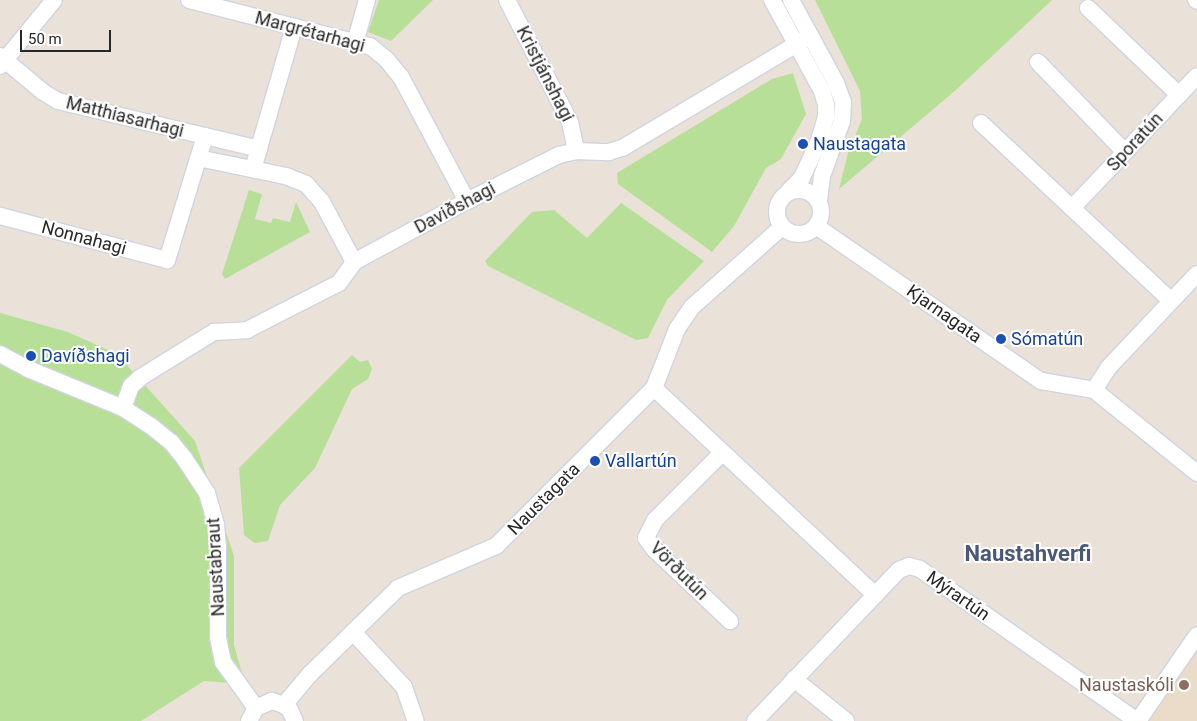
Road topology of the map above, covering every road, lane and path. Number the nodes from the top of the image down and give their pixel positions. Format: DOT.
graph roads {
  1 [pos="54,0"];
  2 [pos="189,0"];
  3 [pos="367,0"];
  4 [pos="506,0"];
  5 [pos="772,0"];
  6 [pos="791,0"];
  7 [pos="1088,8"];
  8 [pos="294,27"];
  9 [pos="810,36"];
  10 [pos="356,43"];
  11 [pos="796,44"];
  12 [pos="2,61"];
  13 [pos="1038,62"];
  14 [pos="1197,76"];
  15 [pos="1179,95"];
  16 [pos="981,123"];
  17 [pos="204,136"];
  18 [pos="259,149"];
  19 [pos="576,150"];
  20 [pos="1125,152"];
  21 [pos="198,158"];
  22 [pos="253,169"];
  23 [pos="789,192"];
  24 [pos="467,201"];
  25 [pos="819,201"];
  26 [pos="1073,207"];
  27 [pos="0,216"];
  28 [pos="782,226"];
  29 [pos="816,226"];
  30 [pos="354,262"];
  31 [pos="1197,274"];
  32 [pos="1172,301"];
  33 [pos="0,354"];
  34 [pos="654,388"];
  35 [pos="1094,390"];
  36 [pos="123,408"];
  37 [pos="722,453"];
  38 [pos="1197,473"];
  39 [pos="875,595"];
  40 [pos="730,622"];
  41 [pos="353,632"];
  42 [pos="1197,635"];
  43 [pos="794,679"];
  44 [pos="284,705"];
  45 [pos="252,715"];
  46 [pos="295,721"];
  47 [pos="416,721"];
  48 [pos="755,721"];
  49 [pos="846,721"];
  50 [pos="1137,721"];
  1 -- 12 [label="street"];
  2 -- 8 [label="street, Margrétarhagi"];
  3 -- 10 [label="street"];
  4 -- 19 [label="street, Kristjánshagi"];
  5 -- 11 [label="street"];
  6 -- 9 [label="street"];
  7 -- 15 [label="street"];
  8 -- 10 [label="street, Margrétarhagi"];
  8 -- 18 [label="street"];
  9 -- 11 [label="street, Daviðshagi"];
  9 -- 25 [label="street"];
  10 -- 24 [label="street, Margrétarhagi"];
  11 -- 19 [label="street, Daviðshagi"];
  11 -- 23 [label="street"];
  12 -- 17 [label="street, Matthiasarhagi"];
  13 -- 20 [label="street"];
  14 -- 15 [label="street, Sporatún"];
  15 -- 20 [label="street, Sporatún"];
  16 -- 26 [label="street"];
  17 -- 18 [label="street, Matthiasarhagi"];
  17 -- 21 [label="street, Matthiasarhagi"];
  18 -- 22 [label="street"];
  19 -- 24 [label="street, Daviðshagi"];
  20 -- 26 [label="street, Sporatún"];
  21 -- 22 [label="street, Matthiasarhagi"];
  21 -- 27 [label="street, Nonnahagi"];
  22 -- 30 [label="street, Matthiasarhagi"];
  23 -- 25 [label="street"];
  23 -- 28 [label="street"];
  24 -- 30 [label="street, Daviðshagi"];
  25 -- 29 [label="street"];
  26 -- 32 [label="street"];
  28 -- 29 [label="street"];
  28 -- 34 [label="street, Naustagata"];
  29 -- 35 [label="street, Kjarnagata"];
  30 -- 36 [label="street, Daviðshagi"];
  31 -- 32 [label="street"];
  32 -- 35 [label="street"];
  33 -- 36 [label="street, Naustabraut"];
  34 -- 37 [label="street"];
  34 -- 41 [label="street, Naustagata"];
  35 -- 38 [label="street, Kjarnagata"];
  36 -- 45 [label="street, Naustabraut"];
  37 -- 39 [label="street"];
  37 -- 40 [label="street, Vörðutún"];
  39 -- 43 [label="street, Mýrartún"];
  39 -- 50 [label="street, Mýrartún"];
  41 -- 44 [label="street, Naustagata"];
  41 -- 47 [label="street"];
  42 -- 50 [label="street"];
  43 -- 48 [label="street, Mýrartún"];
  43 -- 49 [label="street"];
  44 -- 45 [label="street"];
  44 -- 46 [label="street"];
}
